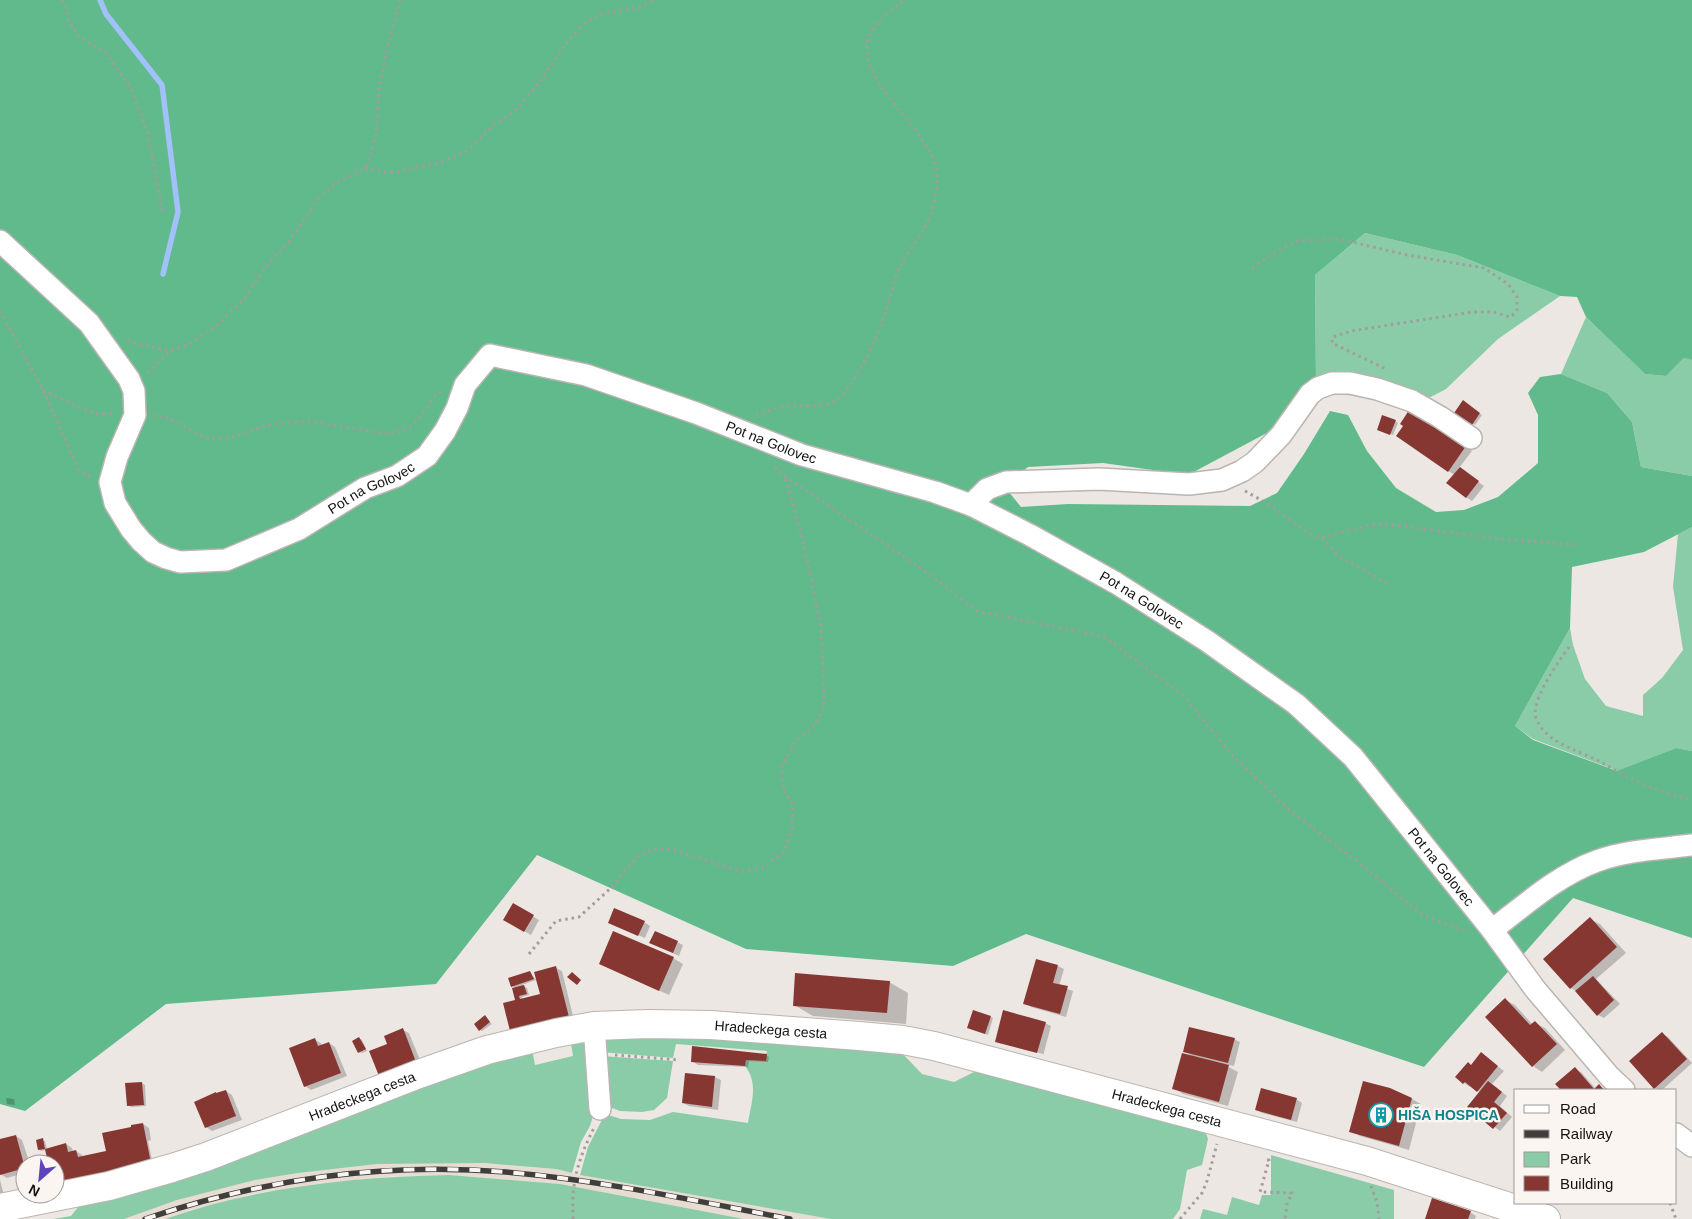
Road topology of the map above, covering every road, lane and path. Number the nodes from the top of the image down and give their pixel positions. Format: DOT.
graph roads {
  1 [pos="62,0"];
  2 [pos="400,0"];
  3 [pos="653,0"];
  4 [pos="904,0"];
  5 [pos="365,168"];
  6 [pos="163,213"];
  7 [pos="0,241"];
  8 [pos="1252,268"];
  9 [pos="0,311"];
  10 [pos="124,339"];
  11 [pos="170,351"];
  12 [pos="1391,372"];
  13 [pos="465,385"];
  14 [pos="133,387"];
  15 [pos="43,390"];
  16 [pos="136,415"];
  17 [pos="750,417"];
  18 [pos="1471,438"];
  19 [pos="772,464"];
  20 [pos="785,476"];
  21 [pos="1222,480"];
  22 [pos="110,482"];
  23 [pos="971,505"];
  24 [pos="1322,538"];
  25 [pos="1580,544"];
  26 [pos="1389,585"];
  27 [pos="1569,647"];
  28 [pos="1692,800"];
  29 [pos="1692,845"];
  30 [pos="1496,936"];
  31 [pos="529,954"];
  32 [pos="594,1026"];
  33 [pos="596,1053"];
  34 [pos="679,1060"];
  35 [pos="1623,1089"];
  36 [pos="600,1109"];
  37 [pos="1223,1122"];
  38 [pos="1677,1135"];
  39 [pos="1692,1146"];
  40 [pos="1269,1160"];
  41 [pos="1372,1183"];
  42 [pos="1670,1204"];
  43 [pos="0,1208"];
  44 [pos="573,1219"];
  45 [pos="1180,1219"];
  46 [pos="1285,1219"];
  47 [pos="1379,1219"];
  48 [pos="1546,1219"];
  49 [pos="1676,1219"];
  1 -- 6 [label="path"];
  2 -- 5 [label="path"];
  3 -- 5 [label="path"];
  4 -- 17 [label="path"];
  5 -- 11 [label="path"];
  7 -- 14 [label="street"];
  8 -- 12 [label="path"];
  9 -- 15 [label="path"];
  10 -- 11 [label="path"];
  11 -- 14 [label="path"];
  13 -- 16 [label="path"];
  13 -- 22 [label="street, Pot na Golovec"];
  13 -- 23 [label="street, Pot na Golovec"];
  14 -- 16 [label="street"];
  15 -- 16 [label="path"];
  15 -- 22 [label="path"];
  16 -- 22 [label="street"];
  18 -- 21 [label="street"];
  19 -- 20 [label="path"];
  20 -- 30 [label="path"];
  20 -- 31 [label="path"];
  21 -- 23 [label="street"];
  21 -- 24 [label="path"];
  23 -- 30 [label="street, Pot na Golovec"];
  24 -- 25 [label="path"];
  24 -- 26 [label="path"];
  27 -- 28 [label="path"];
  29 -- 30 [label="street"];
  30 -- 35 [label="street, Pot na Golovec"];
  32 -- 33 [label="street"];
  32 -- 37 [label="street, Hradeckega cesta"];
  32 -- 43 [label="street, Hradeckega cesta"];
  33 -- 34 [label="path"];
  33 -- 36 [label="street"];
  36 -- 44 [label="path"];
  37 -- 45 [label="path"];
  37 -- 48 [label="street, Hradeckega cesta"];
  38 -- 39 [label="street"];
  40 -- 46 [label="path"];
  41 -- 47 [label="path"];
  42 -- 49 [label="path"];
}
